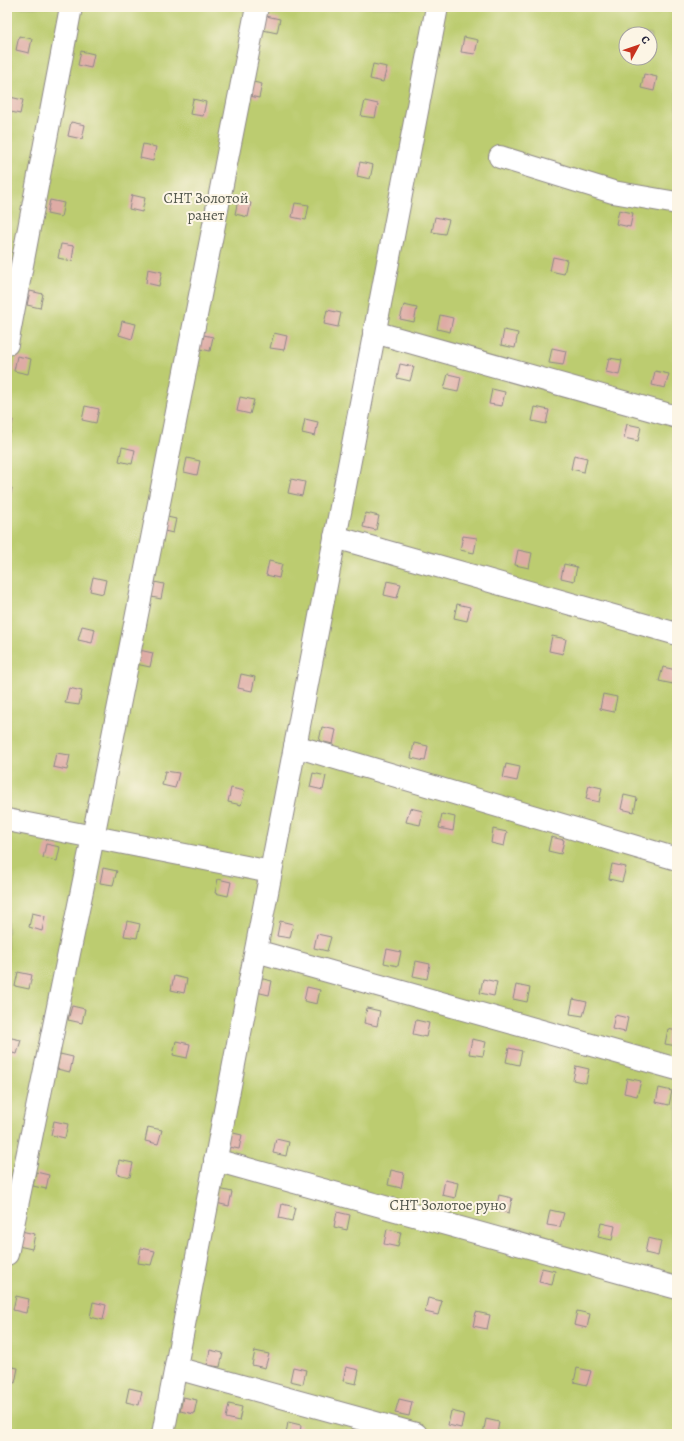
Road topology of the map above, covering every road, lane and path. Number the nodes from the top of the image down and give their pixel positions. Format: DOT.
graph roads {
  1 [pos="71,7"];
  2 [pos="257,7"];
  3 [pos="437,7"];
  4 [pos="500,157"];
  5 [pos="677,204"];
  6 [pos="374,332"];
  7 [pos="7,344"];
  8 [pos="677,417"];
  9 [pos="335,537"];
  10 [pos="677,634"];
  11 [pos="295,746"];
  12 [pos="7,820"];
  13 [pos="93,837"];
  14 [pos="677,859"];
  15 [pos="271,872"];
  16 [pos="256,951"];
  17 [pos="677,1068"];
  18 [pos="215,1160"];
  19 [pos="7,1254"];
  20 [pos="677,1288"];
  21 [pos="176,1368"];
  22 [pos="163,1434"];
  23 [pos="416,1434"];
  1 -- 7 [label="street"];
  2 -- 13 [label="street"];
  3 -- 6 [label="street"];
  4 -- 5 [label="street"];
  6 -- 8 [label="street"];
  6 -- 9 [label="street"];
  9 -- 10 [label="street"];
  9 -- 11 [label="street"];
  11 -- 14 [label="street"];
  11 -- 15 [label="street"];
  12 -- 13 [label="street"];
  13 -- 15 [label="street"];
  13 -- 19 [label="street"];
  15 -- 16 [label="street"];
  16 -- 17 [label="street"];
  16 -- 18 [label="street"];
  18 -- 20 [label="street"];
  18 -- 21 [label="street"];
  21 -- 22 [label="street"];
  21 -- 23 [label="street"];
}
